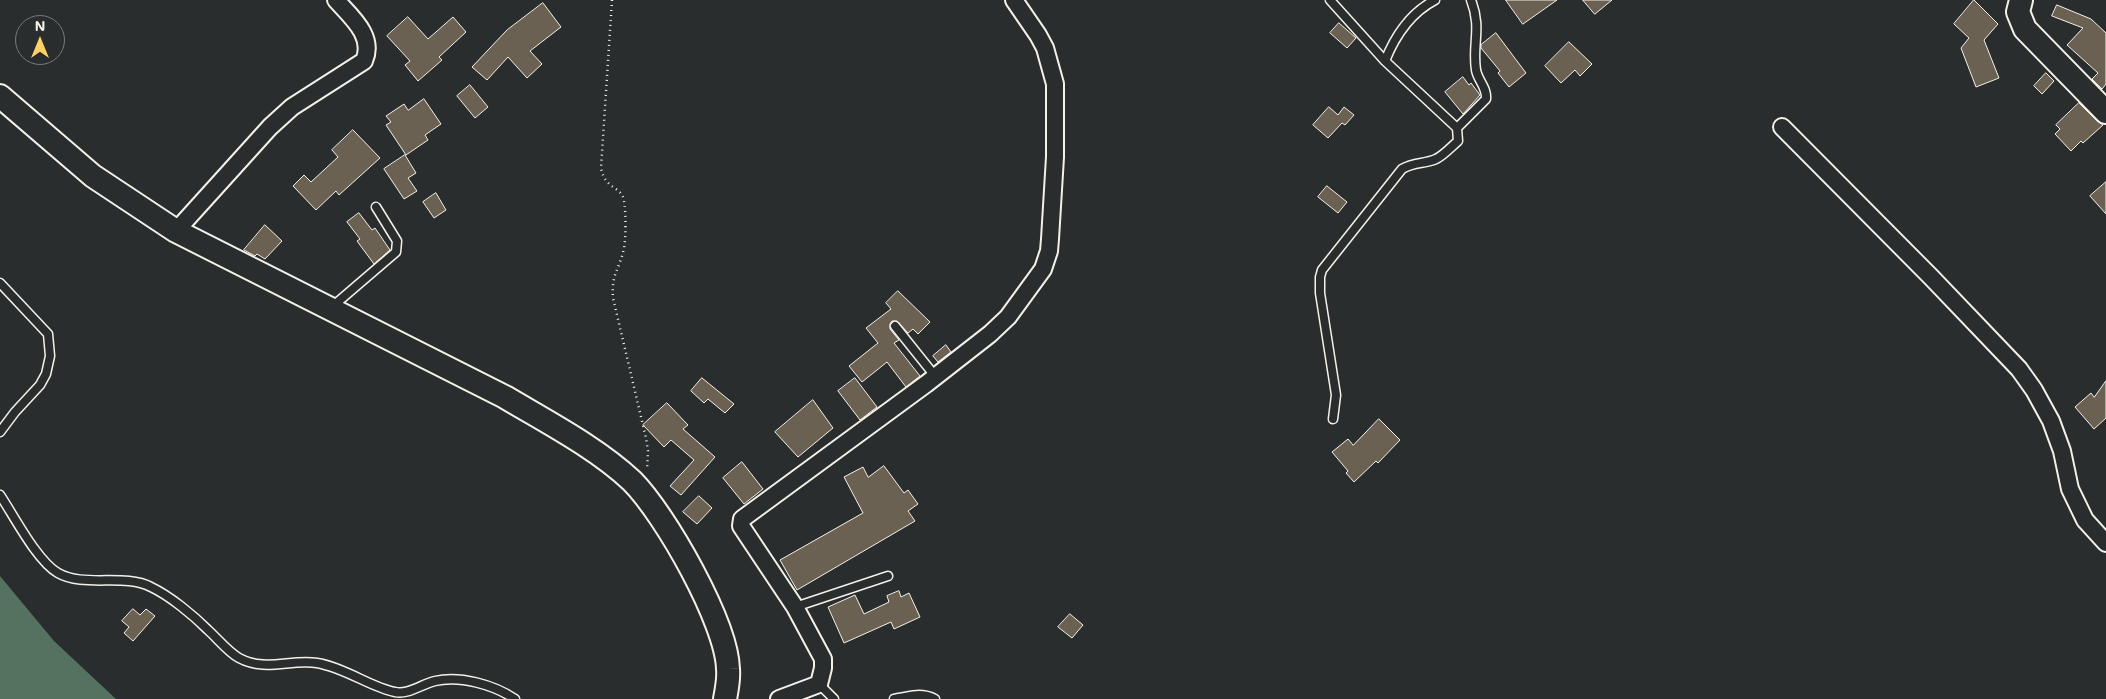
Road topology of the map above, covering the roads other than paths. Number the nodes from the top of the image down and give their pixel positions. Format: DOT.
graph roads {
  1 [pos="336,0"];
  2 [pos="1014,0"];
  3 [pos="1330,0"];
  4 [pos="1435,0"];
  5 [pos="1471,0"];
  6 [pos="2021,0"];
  7 [pos="1385,61"];
  8 [pos="0,96"];
  9 [pos="2106,112"];
  10 [pos="1782,127"];
  11 [pos="1457,128"];
  12 [pos="376,207"];
  13 [pos="176,231"];
  14 [pos="0,283"];
  15 [pos="330,309"];
  16 [pos="895,326"];
  17 [pos="935,376"];
  18 [pos="1333,419"];
  19 [pos="0,432"];
  20 [pos="0,495"];
  21 [pos="2106,543"];
  22 [pos="888,576"];
  23 [pos="795,607"];
  24 [pos="819,684"];
  25 [pos="514,699"];
  26 [pos="725,699"];
  27 [pos="779,699"];
  28 [pos="834,699"];
  29 [pos="894,699"];
  30 [pos="935,699"];
  1 -- 13 [label="street"];
  2 -- 17 [label="street"];
  3 -- 7 [label="lane"];
  4 -- 7 [label="lane"];
  5 -- 11 [label="lane"];
  6 -- 9 [label="street"];
  7 -- 11 [label="lane"];
  8 -- 13 [label="street"];
  10 -- 21 [label="street"];
  11 -- 18 [label="lane"];
  12 -- 15 [label="lane"];
  13 -- 15 [label="street"];
  14 -- 19 [label="lane"];
  15 -- 26 [label="street"];
  16 -- 17 [label="lane"];
  17 -- 23 [label="street"];
  20 -- 25 [label="lane"];
  22 -- 23 [label="lane"];
  23 -- 24 [label="street"];
  24 -- 27 [label="street"];
  24 -- 28 [label="lane"];
  29 -- 30 [label="lane"];
}
